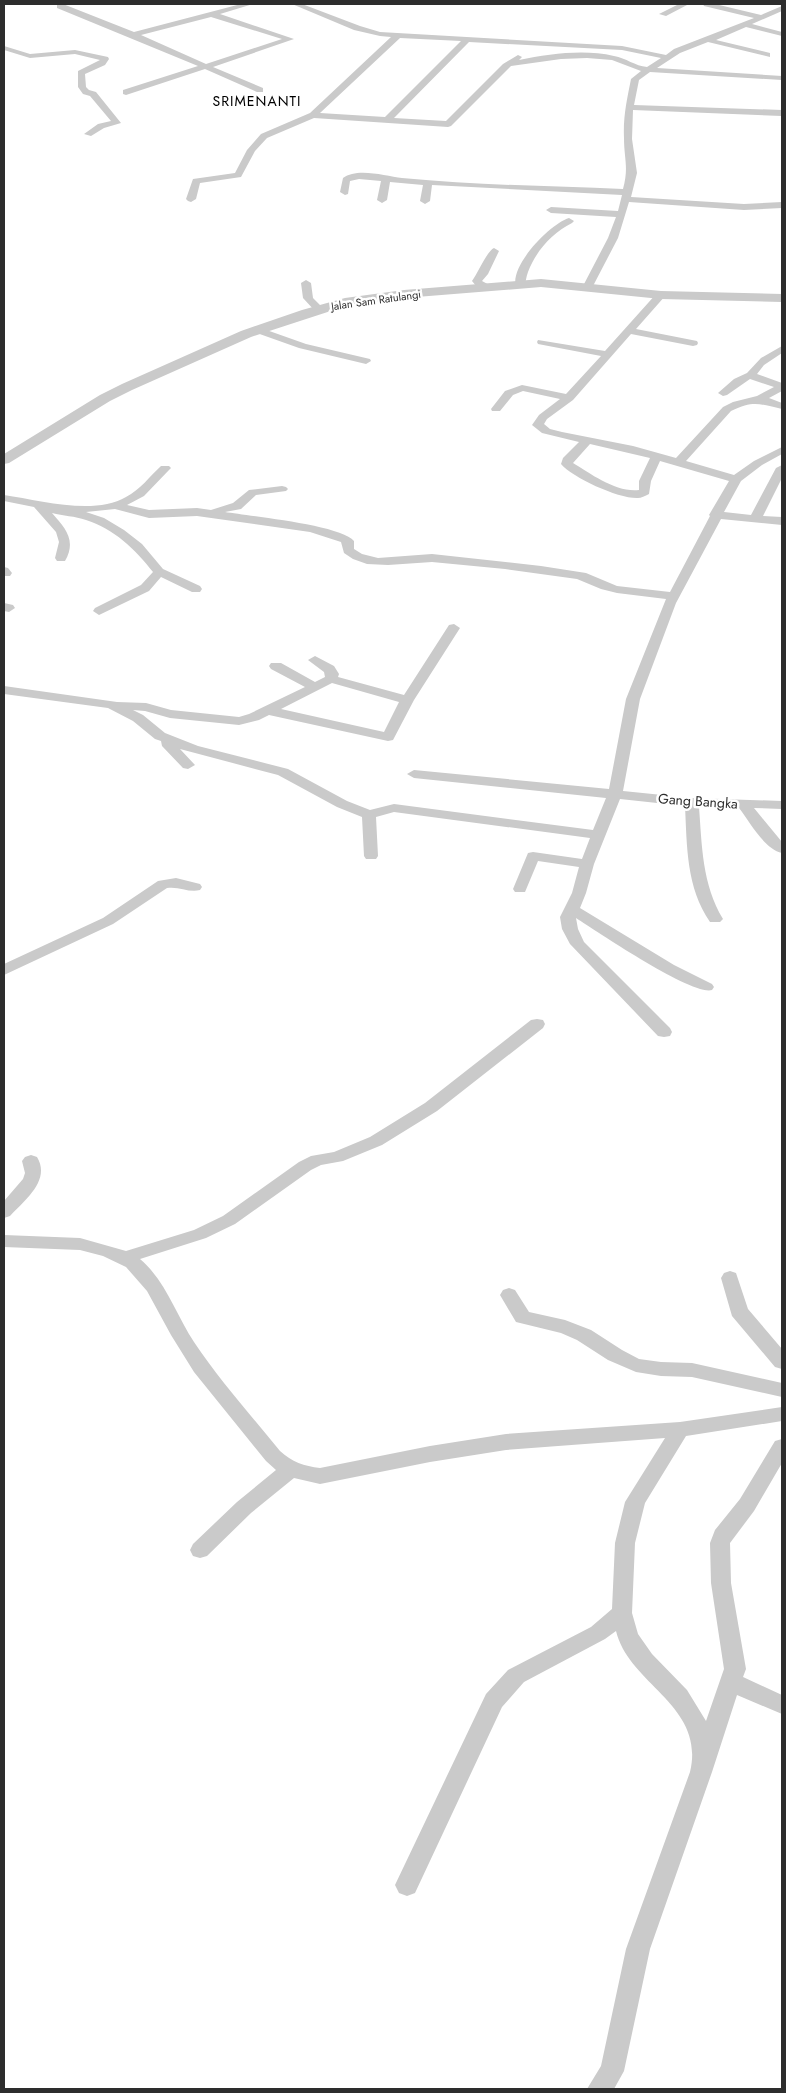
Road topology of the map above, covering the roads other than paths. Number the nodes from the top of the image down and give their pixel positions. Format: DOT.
graph roads {
  1 [pos="249,4"];
  2 [pos="296,4"];
  3 [pos="686,4"];
  4 [pos="707,4"];
  5 [pos="772,4"];
  6 [pos="60,6"];
  7 [pos="782,7"];
  8 [pos="211,14"];
  9 [pos="663,14"];
  10 [pos="760,17"];
  11 [pos="746,25"];
  12 [pos="782,34"];
  13 [pos="133,35"];
  14 [pos="398,35"];
  15 [pos="468,38"];
  16 [pos="708,40"];
  17 [pos="534,41"];
  18 [pos="4,48"];
  19 [pos="767,55"];
  20 [pos="666,57"];
  21 [pos="510,64"];
  22 [pos="204,66"];
  23 [pos="648,70"];
  24 [pos="782,78"];
  25 [pos="260,90"];
  26 [pos="126,92"];
  27 [pos="630,106"];
  28 [pos="782,113"];
  29 [pos="313,115"];
  30 [pos="387,120"];
  31 [pos="88,134"];
  32 [pos="386,178"];
  33 [pos="428,182"];
  34 [pos="345,192"];
  35 [pos="625,195"];
  36 [pos="190,199"];
  37 [pos="382,200"];
  38 [pos="425,201"];
  39 [pos="782,205"];
  40 [pos="551,210"];
  41 [pos="621,214"];
  42 [pos="569,221"];
  43 [pos="494,251"];
  44 [pos="306,283"];
  45 [pos="520,285"];
  46 [pos="588,286"];
  47 [pos="488,287"];
  48 [pos="661,295"];
  49 [pos="782,298"];
  50 [pos="319,309"];
  51 [pos="258,330"];
  52 [pos="630,331"];
  53 [pos="542,342"];
  54 [pos="694,343"];
  55 [pos="782,349"];
  56 [pos="606,354"];
  57 [pos="366,361"];
  58 [pos="751,375"];
  59 [pos="782,387"];
  60 [pos="723,392"];
  61 [pos="569,398"];
  62 [pos="760,398"];
  63 [pos="782,406"];
  64 [pos="496,408"];
  65 [pos="587,441"];
  66 [pos="633,449"];
  67 [pos="782,450"];
  68 [pos="657,456"];
  69 [pos="4,460"];
  70 [pos="621,460"];
  71 [pos="758,462"];
  72 [pos="678,463"];
  73 [pos="164,468"];
  74 [pos="782,468"];
  75 [pos="736,479"];
  76 [pos="282,489"];
  77 [pos="770,492"];
  78 [pos="782,493"];
  79 [pos="4,498"];
  80 [pos="43,506"];
  81 [pos="115,506"];
  82 [pos="197,512"];
  83 [pos="715,515"];
  84 [pos="755,519"];
  85 [pos="782,521"];
  86 [pos="61,558"];
  87 [pos="159,572"];
  88 [pos="196,589"];
  89 [pos="673,596"];
  90 [pos="98,611"];
  91 [pos="454,628"];
  92 [pos="315,660"];
  93 [pos="276,666"];
  94 [pos="331,680"];
  95 [pos="314,687"];
  96 [pos="4,690"];
  97 [pos="407,700"];
  98 [pos="111,704"];
  99 [pos="267,710"];
  100 [pos="160,736"];
  101 [pos="188,765"];
  102 [pos="414,774"];
  103 [pos="615,794"];
  104 [pos="692,802"];
  105 [pos="744,804"];
  106 [pos="782,805"];
  107 [pos="369,815"];
  108 [pos="598,835"];
  109 [pos="782,849"];
  110 [pos="371,856"];
  111 [pos="587,864"];
  112 [pos="194,887"];
  113 [pos="520,889"];
  114 [pos="573,910"];
  115 [pos="716,919"];
  116 [pos="4,970"];
  117 [pos="706,987"];
  118 [pos="537,1024"];
  119 [pos="664,1032"];
  120 [pos="31,1161"];
  121 [pos="4,1212"];
  122 [pos="4,1240"];
  123 [pos="124,1258"];
  124 [pos="730,1278"];
  125 [pos="509,1295"];
  126 [pos="782,1362"];
  127 [pos="782,1390"];
  128 [pos="782,1414"];
  129 [pos="680,1429"];
  130 [pos="782,1446"];
  131 [pos="291,1470"];
  132 [pos="200,1550"];
  133 [pos="622,1613"];
  134 [pos="731,1682"];
  135 [pos="782,1706"];
  136 [pos="705,1755"];
  137 [pos="407,1885"];
  138 [pos="621,2031"];
  139 [pos="600,2089"];
  1 -- 8 [label="street"];
  2 -- 14 [label="street"];
  3 -- 9 [label="street"];
  4 -- 10 [label="street"];
  5 -- 7 [label="street"];
  6 -- 13 [label="street"];
  7 -- 10 [label="street"];
  8 -- 13 [label="street"];
  8 -- 22 [label="street"];
  10 -- 11 [label="street"];
  11 -- 12 [label="street"];
  11 -- 16 [label="street"];
  13 -- 22 [label="street"];
  14 -- 15 [label="street"];
  14 -- 29 [label="street"];
  15 -- 17 [label="street"];
  15 -- 30 [label="street"];
  16 -- 19 [label="street"];
  16 -- 20 [label="street"];
  17 -- 20 [label="street"];
  17 -- 21 [label="street"];
  18 -- 31 [label="street"];
  20 -- 23 [label="street"];
  21 -- 23 [label="street"];
  21 -- 30 [label="street"];
  22 -- 25 [label="street"];
  22 -- 26 [label="street"];
  23 -- 24 [label="street"];
  23 -- 27 [label="street"];
  27 -- 28 [label="street"];
  27 -- 35 [label="street"];
  29 -- 30 [label="street"];
  29 -- 36 [label="street"];
  32 -- 33 [label="street"];
  32 -- 34 [label="street"];
  32 -- 37 [label="street"];
  33 -- 35 [label="street"];
  33 -- 38 [label="street"];
  35 -- 39 [label="street"];
  35 -- 41 [label="street"];
  40 -- 41 [label="street"];
  41 -- 46 [label="street"];
  42 -- 45 [label="street"];
  43 -- 47 [label="street"];
  44 -- 50 [label="street"];
  45 -- 46 [label="street, Jalan Sam Ratulangi"];
  45 -- 47 [label="street, Jalan Sam Ratulangi"];
  46 -- 48 [label="street, Jalan Sam Ratulangi"];
  47 -- 50 [label="street, Jalan Sam Ratulangi"];
  48 -- 49 [label="street, Jalan Sam Ratulangi"];
  48 -- 52 [label="street"];
  50 -- 51 [label="street, Jalan Sam Ratulangi"];
  51 -- 57 [label="street"];
  51 -- 69 [label="street, Jalan Sam Ratulangi"];
  52 -- 54 [label="street"];
  52 -- 56 [label="street"];
  53 -- 56 [label="street"];
  55 -- 58 [label="street"];
  56 -- 61 [label="street"];
  58 -- 59 [label="street"];
  58 -- 60 [label="street"];
  59 -- 62 [label="street"];
  61 -- 64 [label="street"];
  61 -- 65 [label="street"];
  62 -- 63 [label="street"];
  62 -- 72 [label="street"];
  65 -- 66 [label="street"];
  65 -- 68 [label="street"];
  66 -- 68 [label="street"];
  66 -- 70 [label="street"];
  67 -- 71 [label="street"];
  68 -- 72 [label="street"];
  71 -- 74 [label="street"];
  71 -- 75 [label="street"];
  72 -- 75 [label="street"];
  73 -- 81 [label="street"];
  74 -- 77 [label="street"];
  75 -- 83 [label="street"];
  76 -- 82 [label="street"];
  77 -- 78 [label="street"];
  77 -- 84 [label="street"];
  79 -- 80 [label="street"];
  80 -- 81 [label="street"];
  80 -- 86 [label="street"];
  80 -- 87 [label="street"];
  81 -- 82 [label="street"];
  82 -- 89 [label="street"];
  83 -- 84 [label="street"];
  83 -- 89 [label="street"];
  84 -- 85 [label="street"];
  87 -- 88 [label="street"];
  87 -- 90 [label="street"];
  89 -- 103 [label="street"];
  91 -- 97 [label="street"];
  92 -- 94 [label="street"];
  93 -- 95 [label="street"];
  94 -- 95 [label="street"];
  94 -- 97 [label="street"];
  95 -- 99 [label="street"];
  96 -- 98 [label="street"];
  97 -- 99 [label="street"];
  98 -- 99 [label="street"];
  98 -- 100 [label="street"];
  100 -- 101 [label="street"];
  100 -- 107 [label="street"];
  102 -- 103 [label="street, Gang Bangka"];
  103 -- 104 [label="street, Gang Bangka"];
  103 -- 108 [label="street"];
  104 -- 105 [label="street, Gang Bangka"];
  104 -- 115 [label="street"];
  105 -- 106 [label="street, Gang Bangka"];
  105 -- 109 [label="street"];
  107 -- 108 [label="street"];
  107 -- 110 [label="street"];
  108 -- 111 [label="street"];
  111 -- 113 [label="street"];
  111 -- 114 [label="street"];
  112 -- 116 [label="street"];
  114 -- 117 [label="street"];
  114 -- 119 [label="street"];
  118 -- 123 [label="street"];
  120 -- 121 [label="street"];
  122 -- 123 [label="street"];
  123 -- 131 [label="street"];
  124 -- 126 [label="street"];
  125 -- 127 [label="street"];
  128 -- 129 [label="street"];
  129 -- 131 [label="street"];
  129 -- 133 [label="street"];
  130 -- 134 [label="street"];
  131 -- 132 [label="street"];
  133 -- 136 [label="street"];
  133 -- 137 [label="street"];
  134 -- 135 [label="street"];
  134 -- 136 [label="street"];
  136 -- 138 [label="street"];
  138 -- 139 [label="street"];
}
